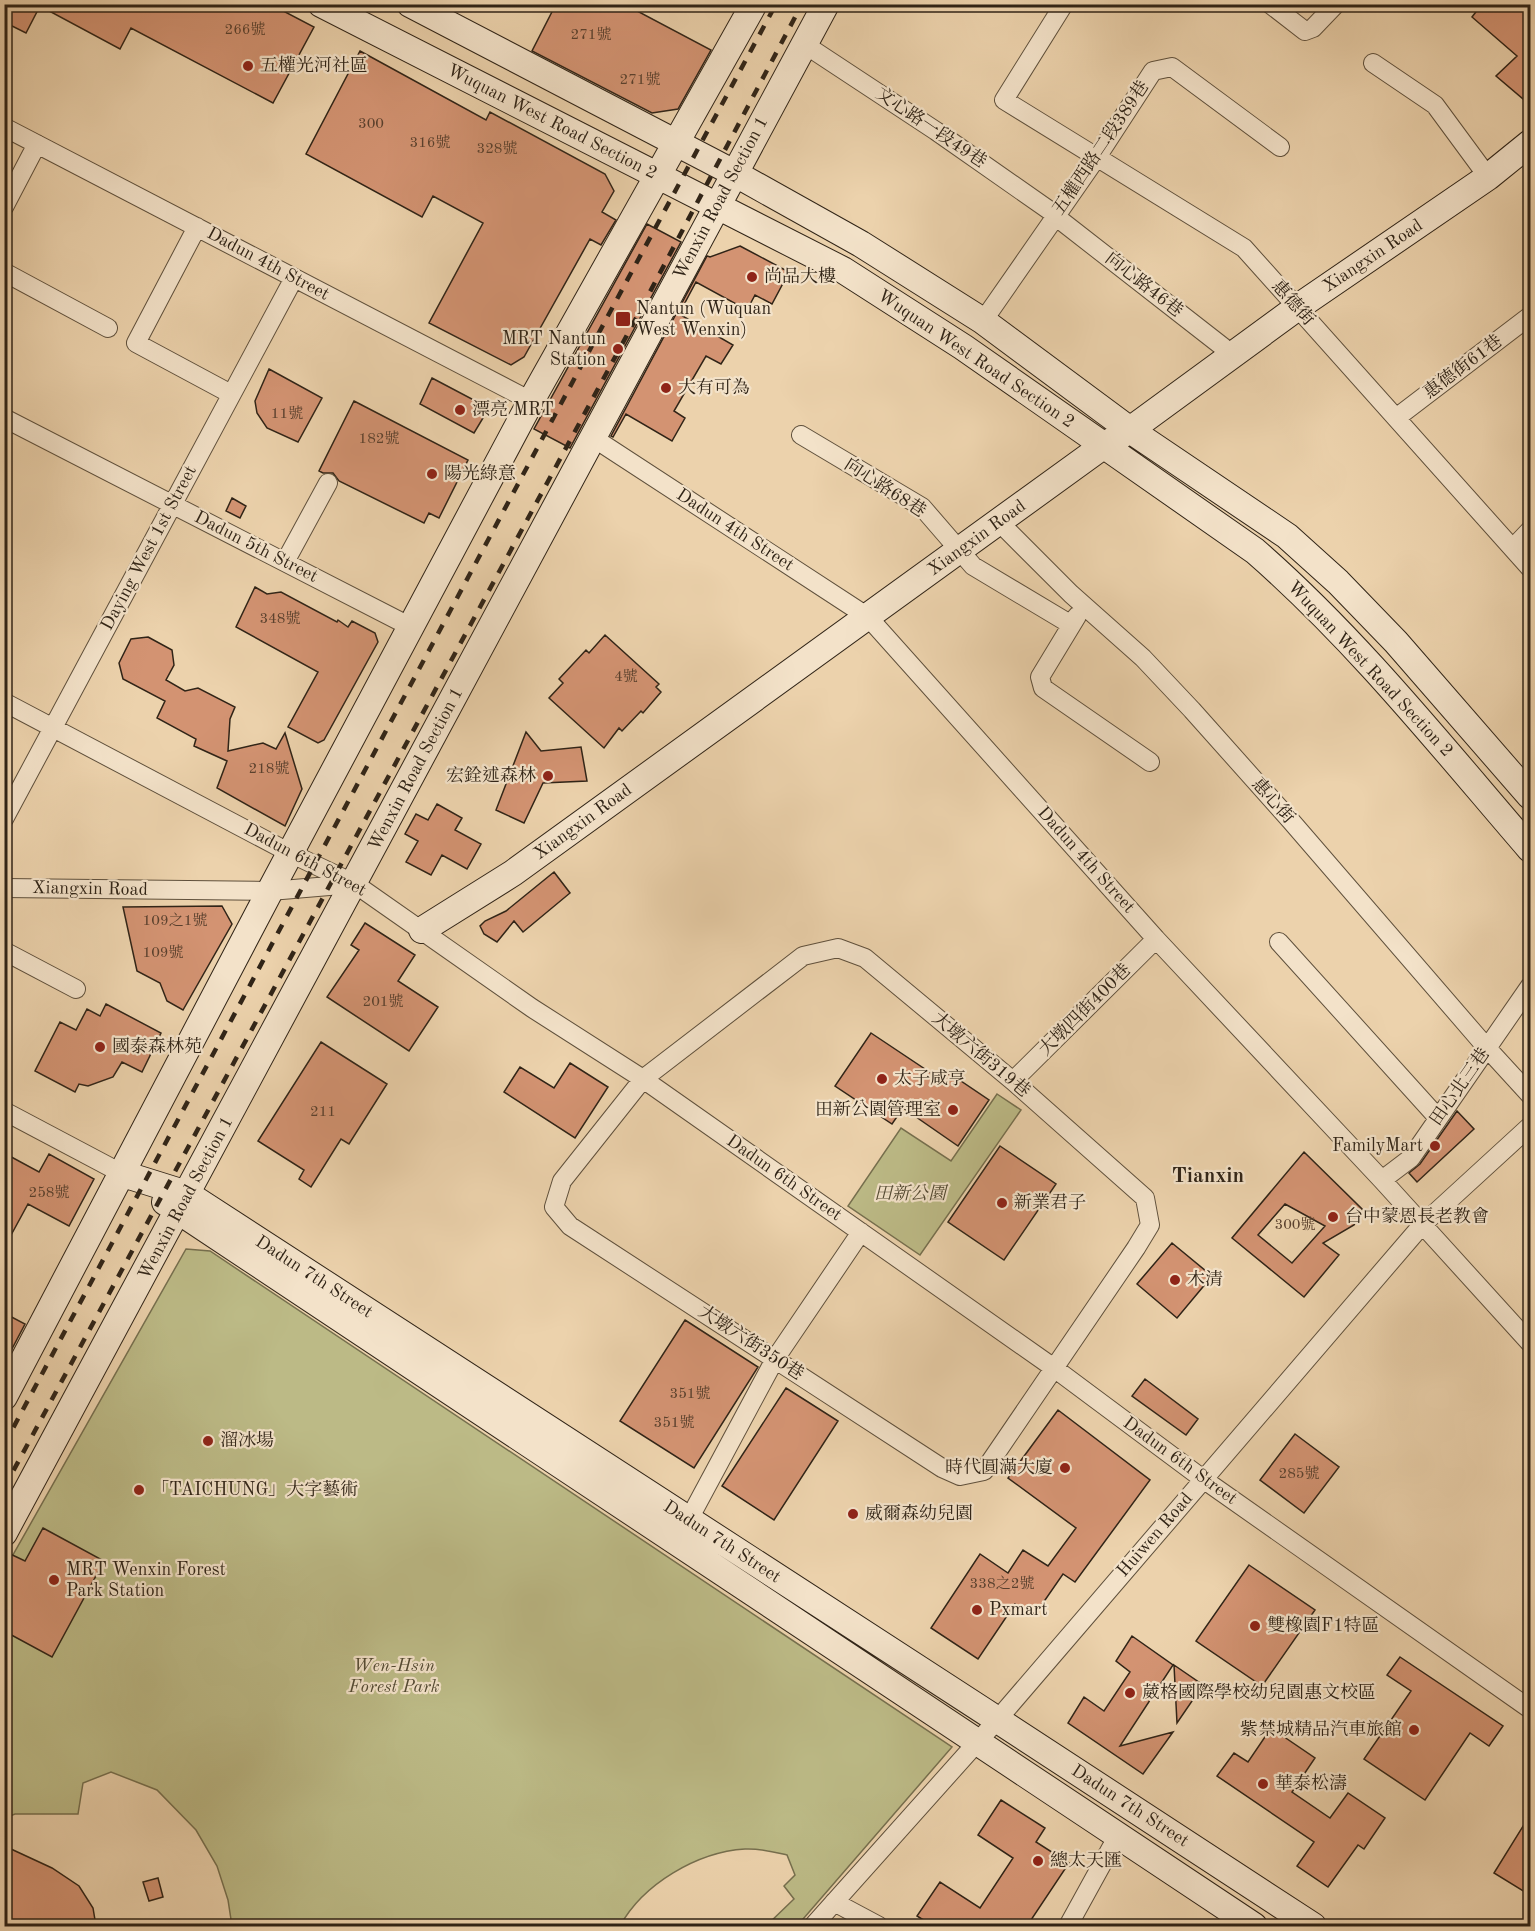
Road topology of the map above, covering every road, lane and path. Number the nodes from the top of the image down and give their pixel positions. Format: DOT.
graph roads {
  1 [pos="321,4"];
  2 [pos="410,4"];
  3 [pos="754,4"];
  4 [pos="826,4"];
  5 [pos="1064,4"];
  6 [pos="1270,4"];
  7 [pos="1336,4"];
  8 [pos="804,44"];
  9 [pos="1373,63"];
  10 [pos="4,127"];
  11 [pos="1530,143"];
  12 [pos="37,144"];
  13 [pos="675,144"];
  14 [pos="1280,147"];
  15 [pos="1097,157"];
  16 [pos="734,173"];
  17 [pos="657,175"];
  18 [pos="1488,177"];
  19 [pos="717,206"];
  20 [pos="4,207"];
  21 [pos="1056,215"];
  22 [pos="197,227"];
  23 [pos="4,272"];
  24 [pos="294,278"];
  25 [pos="1298,308"];
  26 [pos="1530,316"];
  27 [pos="983,321"];
  28 [pos="108,328"];
  29 [pos="1232,354"];
  30 [pos="231,394"];
  31 [pos="531,401"];
  32 [pos="4,418"];
  33 [pos="1396,418"];
  34 [pos="1130,430"];
  35 [pos="801,435"];
  36 [pos="592,436"];
  37 [pos="1103,446"];
  38 [pos="328,483"];
  39 [pos="173,504"];
  40 [pos="999,522"];
  41 [pos="1530,530"];
  42 [pos="1513,548"];
  43 [pos="961,550"];
  44 [pos="285,562"];
  45 [pos="1530,568"];
  46 [pos="1086,605"];
  47 [pos="868,617"];
  48 [pos="1070,624"];
  49 [pos="411,627"];
  50 [pos="4,702"];
  51 [pos="53,728"];
  52 [pos="1150,762"];
  53 [pos="1530,796"];
  54 [pos="4,819"];
  55 [pos="1530,849"];
  56 [pos="292,854"];
  57 [pos="355,884"];
  58 [pos="4,888"];
  59 [pos="270,891"];
  60 [pos="422,930"];
  61 [pos="1156,939"];
  62 [pos="1279,942"];
  63 [pos="4,951"];
  64 [pos="1530,986"];
  65 [pos="76,989"];
  66 [pos="1487,1048"];
  67 [pos="643,1079"];
  68 [pos="1013,1081"];
  69 [pos="1530,1095"];
  70 [pos="4,1111"];
  71 [pos="1438,1118"];
  72 [pos="1530,1126"];
  73 [pos="123,1174"];
  74 [pos="1382,1180"];
  75 [pos="183,1203"];
  76 [pos="1422,1225"];
  77 [pos="861,1232"];
  78 [pos="1530,1343"];
  79 [pos="775,1359"];
  80 [pos="1054,1368"];
  81 [pos="4,1397"];
  82 [pos="1203,1479"];
  83 [pos="11,1506"];
  84 [pos="688,1521"];
  85 [pos="4,1533"];
  86 [pos="1530,1709"];
  87 [pos="998,1719"];
  88 [pos="978,1742"];
  89 [pos="1117,1837"];
  90 [pos="834,1902"];
  91 [pos="813,1926"];
  92 [pos="879,1926"];
  93 [pos="1068,1926"];
  94 [pos="1254,1926"];
  95 [pos="1313,1926"];
  1 -- 17 [label="main road, Wuquan West Road Section 2"];
  2 -- 13 [label="main road, Wuquan West Road Section 2"];
  3 -- 13 [label="main road"];
  4 -- 8 [label="main road, Wenxin Road Section 1"];
  5 -- 15 [label="street, 惠德街"];
  6 -- 7 [label="street"];
  8 -- 16 [label="main road, Wenxin Road Section 1"];
  8 -- 21 [label="street, 文心路一段49巷"];
  9 -- 18 [label="street"];
  10 -- 12 [label="street, Dadun 4th Street"];
  11 -- 18 [label="main road, Xiangxin Road"];
  12 -- 20 [label="street"];
  12 -- 22 [label="street, Dadun 4th Street"];
  13 -- 16 [label="main road, Wuquan West Road Section 2"];
  13 -- 17 [label="main road"];
  14 -- 15 [label="street, 五權西路二段389巷"];
  15 -- 21 [label="street, 五權西路二段389巷"];
  15 -- 25 [label="street, 惠德街"];
  16 -- 19 [label="main road, Wenxin Road Section 1"];
  16 -- 27 [label="main road, Wuquan West Road Section 2"];
  17 -- 19 [label="main road, Wuquan West Road Section 2"];
  17 -- 31 [label="main road"];
  18 -- 25 [label="main road, Xiangxin Road"];
  19 -- 36 [label="main road, Wenxin Road Section 1"];
  19 -- 37 [label="main road, Wuquan West Road Section 2"];
  21 -- 27 [label="street, 五權西路二段389巷"];
  21 -- 29 [label="street, 向心路46巷"];
  22 -- 24 [label="street, Dadun 4th Street"];
  22 -- 30 [label="street"];
  23 -- 28 [label="street"];
  24 -- 30 [label="street, Daying West 1st Street"];
  24 -- 31 [label="street, Dadun 4th Street"];
  25 -- 29 [label="main road, Xiangxin Road"];
  25 -- 33 [label="street, 惠德街"];
  26 -- 33 [label="street, 惠德街61巷"];
  27 -- 34 [label="main road, Wuquan West Road Section 2"];
  29 -- 34 [label="main road, Xiangxin Road"];
  30 -- 39 [label="street, Daying West 1st Street"];
  31 -- 49 [label="main road"];
  32 -- 39 [label="street, Dadun 5th Street"];
  33 -- 42 [label="street, 惠德街"];
  34 -- 37 [label="main road, Xiangxin Road"];
  34 -- 53 [label="main road, Wuquan West Road Section 2"];
  35 -- 43 [label="street, 向心路68巷"];
  36 -- 47 [label="street, Dadun 4th Street"];
  36 -- 57 [label="main road, Wenxin Road Section 1"];
  37 -- 40 [label="main road, Xiangxin Road"];
  37 -- 55 [label="main road, Wuquan West Road Section 2"];
  38 -- 44 [label="street"];
  39 -- 44 [label="street, Dadun 5th Street"];
  39 -- 51 [label="street, Daying West 1st Street"];
  40 -- 43 [label="main road, Xiangxin Road"];
  40 -- 46 [label="street, 惠心街"];
  41 -- 42 [label="street"];
  42 -- 45 [label="street, 惠德街"];
  43 -- 47 [label="main road, Xiangxin Road"];
  43 -- 48 [label="street"];
  44 -- 49 [label="street, Dadun 5th Street"];
  46 -- 48 [label="street"];
  46 -- 66 [label="street, 惠心街"];
  47 -- 60 [label="main road, Xiangxin Road"];
  47 -- 61 [label="street, Dadun 4th Street"];
  48 -- 52 [label="street"];
  49 -- 56 [label="main road"];
  50 -- 51 [label="street, Dadun 6th Street"];
  51 -- 54 [label="street, Daying West 1st Street"];
  51 -- 56 [label="street, Dadun 6th Street"];
  56 -- 57 [label="street, Dadun 6th Street"];
  56 -- 59 [label="main road"];
  57 -- 59 [label="street, Xiangxin Road"];
  57 -- 60 [label="street, Dadun 6th Street"];
  57 -- 75 [label="main road, Wenxin Road Section 1"];
  58 -- 59 [label="street, Xiangxin Road"];
  59 -- 73 [label="main road"];
  60 -- 67 [label="street, Dadun 6th Street"];
  61 -- 68 [label="street, 大墩四街400巷"];
  61 -- 74 [label="street, Dadun 4th Street"];
  62 -- 71 [label="street"];
  63 -- 65 [label="street"];
  64 -- 66 [label="street, 田心北三巷"];
  66 -- 69 [label="street, 惠心街"];
  66 -- 71 [label="street, 田心北三巷"];
  67 -- 68 [label="street, 大墩六街319巷"];
  67 -- 77 [label="street, Dadun 6th Street"];
  67 -- 79 [label="street, 大墩六街350巷"];
  68 -- 80 [label="street, 大墩六街319巷"];
  70 -- 73 [label="street, Dadun 7th Street"];
  71 -- 74 [label="street, 田心北三巷"];
  72 -- 76 [label="street, Huiwen Road"];
  73 -- 75 [label="main road, Dadun 7th Street"];
  73 -- 81 [label="main road"];
  74 -- 76 [label="street, Dadun 4th Street"];
  75 -- 83 [label="main road, Wenxin Road Section 1"];
  75 -- 84 [label="main road, Dadun 7th Street"];
  75 -- 88 [label="main road, Dadun 7th Street"];
  76 -- 78 [label="street, Dadun 4th Street"];
  76 -- 82 [label="street, Huiwen Road"];
  77 -- 79 [label="street"];
  77 -- 80 [label="street, Dadun 6th Street"];
  79 -- 80 [label="street, 大墩六街350巷"];
  79 -- 84 [label="street"];
  80 -- 82 [label="street, Dadun 6th Street"];
  82 -- 86 [label="street, Dadun 6th Street"];
  82 -- 87 [label="street, Huiwen Road"];
  83 -- 85 [label="main road, Wenxin Road Section 1"];
  84 -- 87 [label="main road, Dadun 7th Street"];
  87 -- 88 [label="street, Huiwen Road"];
  87 -- 95 [label="main road, Dadun 7th Street"];
  88 -- 89 [label="main road, Dadun 7th Street"];
  88 -- 90 [label="street, Huiwen Road"];
  89 -- 93 [label="street"];
  89 -- 94 [label="main road, Dadun 7th Street"];
  90 -- 91 [label="street, Huiwen Road"];
  90 -- 92 [label="street"];
}
